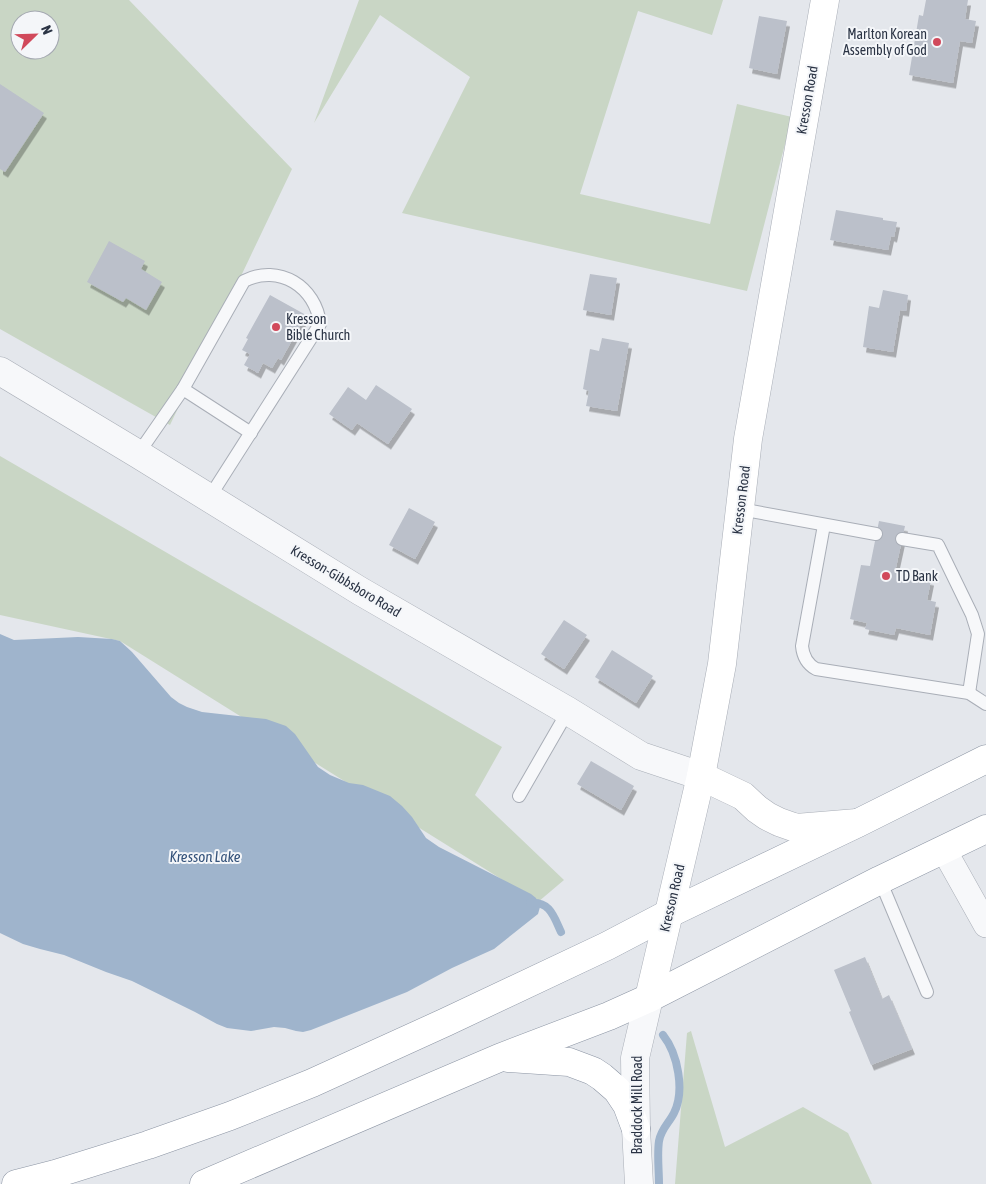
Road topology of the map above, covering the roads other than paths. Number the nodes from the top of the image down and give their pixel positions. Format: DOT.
graph roads {
  1 [pos="825,0"];
  2 [pos="0,371"];
  3 [pos="183,389"];
  4 [pos="252,433"];
  5 [pos="138,454"];
  6 [pos="209,498"];
  7 [pos="740,509"];
  8 [pos="824,524"];
  9 [pos="876,534"];
  10 [pos="902,539"];
  11 [pos="969,693"];
  12 [pos="986,704"];
  13 [pos="568,711"];
  14 [pos="986,759"];
  15 [pos="700,776"];
  16 [pos="519,796"];
  17 [pos="858,823"];
  18 [pos="986,829"];
  19 [pos="944,850"];
  20 [pos="880,880"];
  21 [pos="668,914"];
  22 [pos="986,925"];
  23 [pos="927,992"];
  24 [pos="649,998"];
  25 [pos="499,1058"];
  26 [pos="636,1129"];
  27 [pos="16,1184"];
  28 [pos="204,1184"];
  29 [pos="639,1184"];
  1 -- 7 [label="main road, Kresson Road"];
  2 -- 5 [label="street, Kresson-Gibbsboro Road"];
  3 -- 4 [label="lane"];
  3 -- 4 [label="lane"];
  3 -- 5 [label="lane"];
  4 -- 6 [label="lane"];
  5 -- 6 [label="street, Kresson-Gibbsboro Road"];
  6 -- 13 [label="street, Kresson-Gibbsboro Road"];
  7 -- 8 [label="lane"];
  7 -- 15 [label="main road, Kresson Road"];
  8 -- 9 [label="lane"];
  8 -- 11 [label="lane"];
  10 -- 11 [label="lane"];
  11 -- 12 [label="lane"];
  13 -- 15 [label="street, Kresson-Gibbsboro Road"];
  13 -- 16 [label="lane"];
  14 -- 17 [label="main road"];
  15 -- 17 [label="main road"];
  15 -- 21 [label="main road, Kresson Road"];
  17 -- 21 [label="main road"];
  18 -- 19 [label="main road"];
  19 -- 20 [label="main road"];
  19 -- 22 [label="street"];
  20 -- 23 [label="lane"];
  20 -- 24 [label="main road"];
  21 -- 24 [label="main road, Kresson Road"];
  21 -- 27 [label="main road"];
  24 -- 25 [label="main road"];
  24 -- 26 [label="street, Braddock Mill Road"];
  25 -- 26 [label="main road"];
  25 -- 28 [label="main road"];
  26 -- 29 [label="street, Braddock Mill Road"];
}
